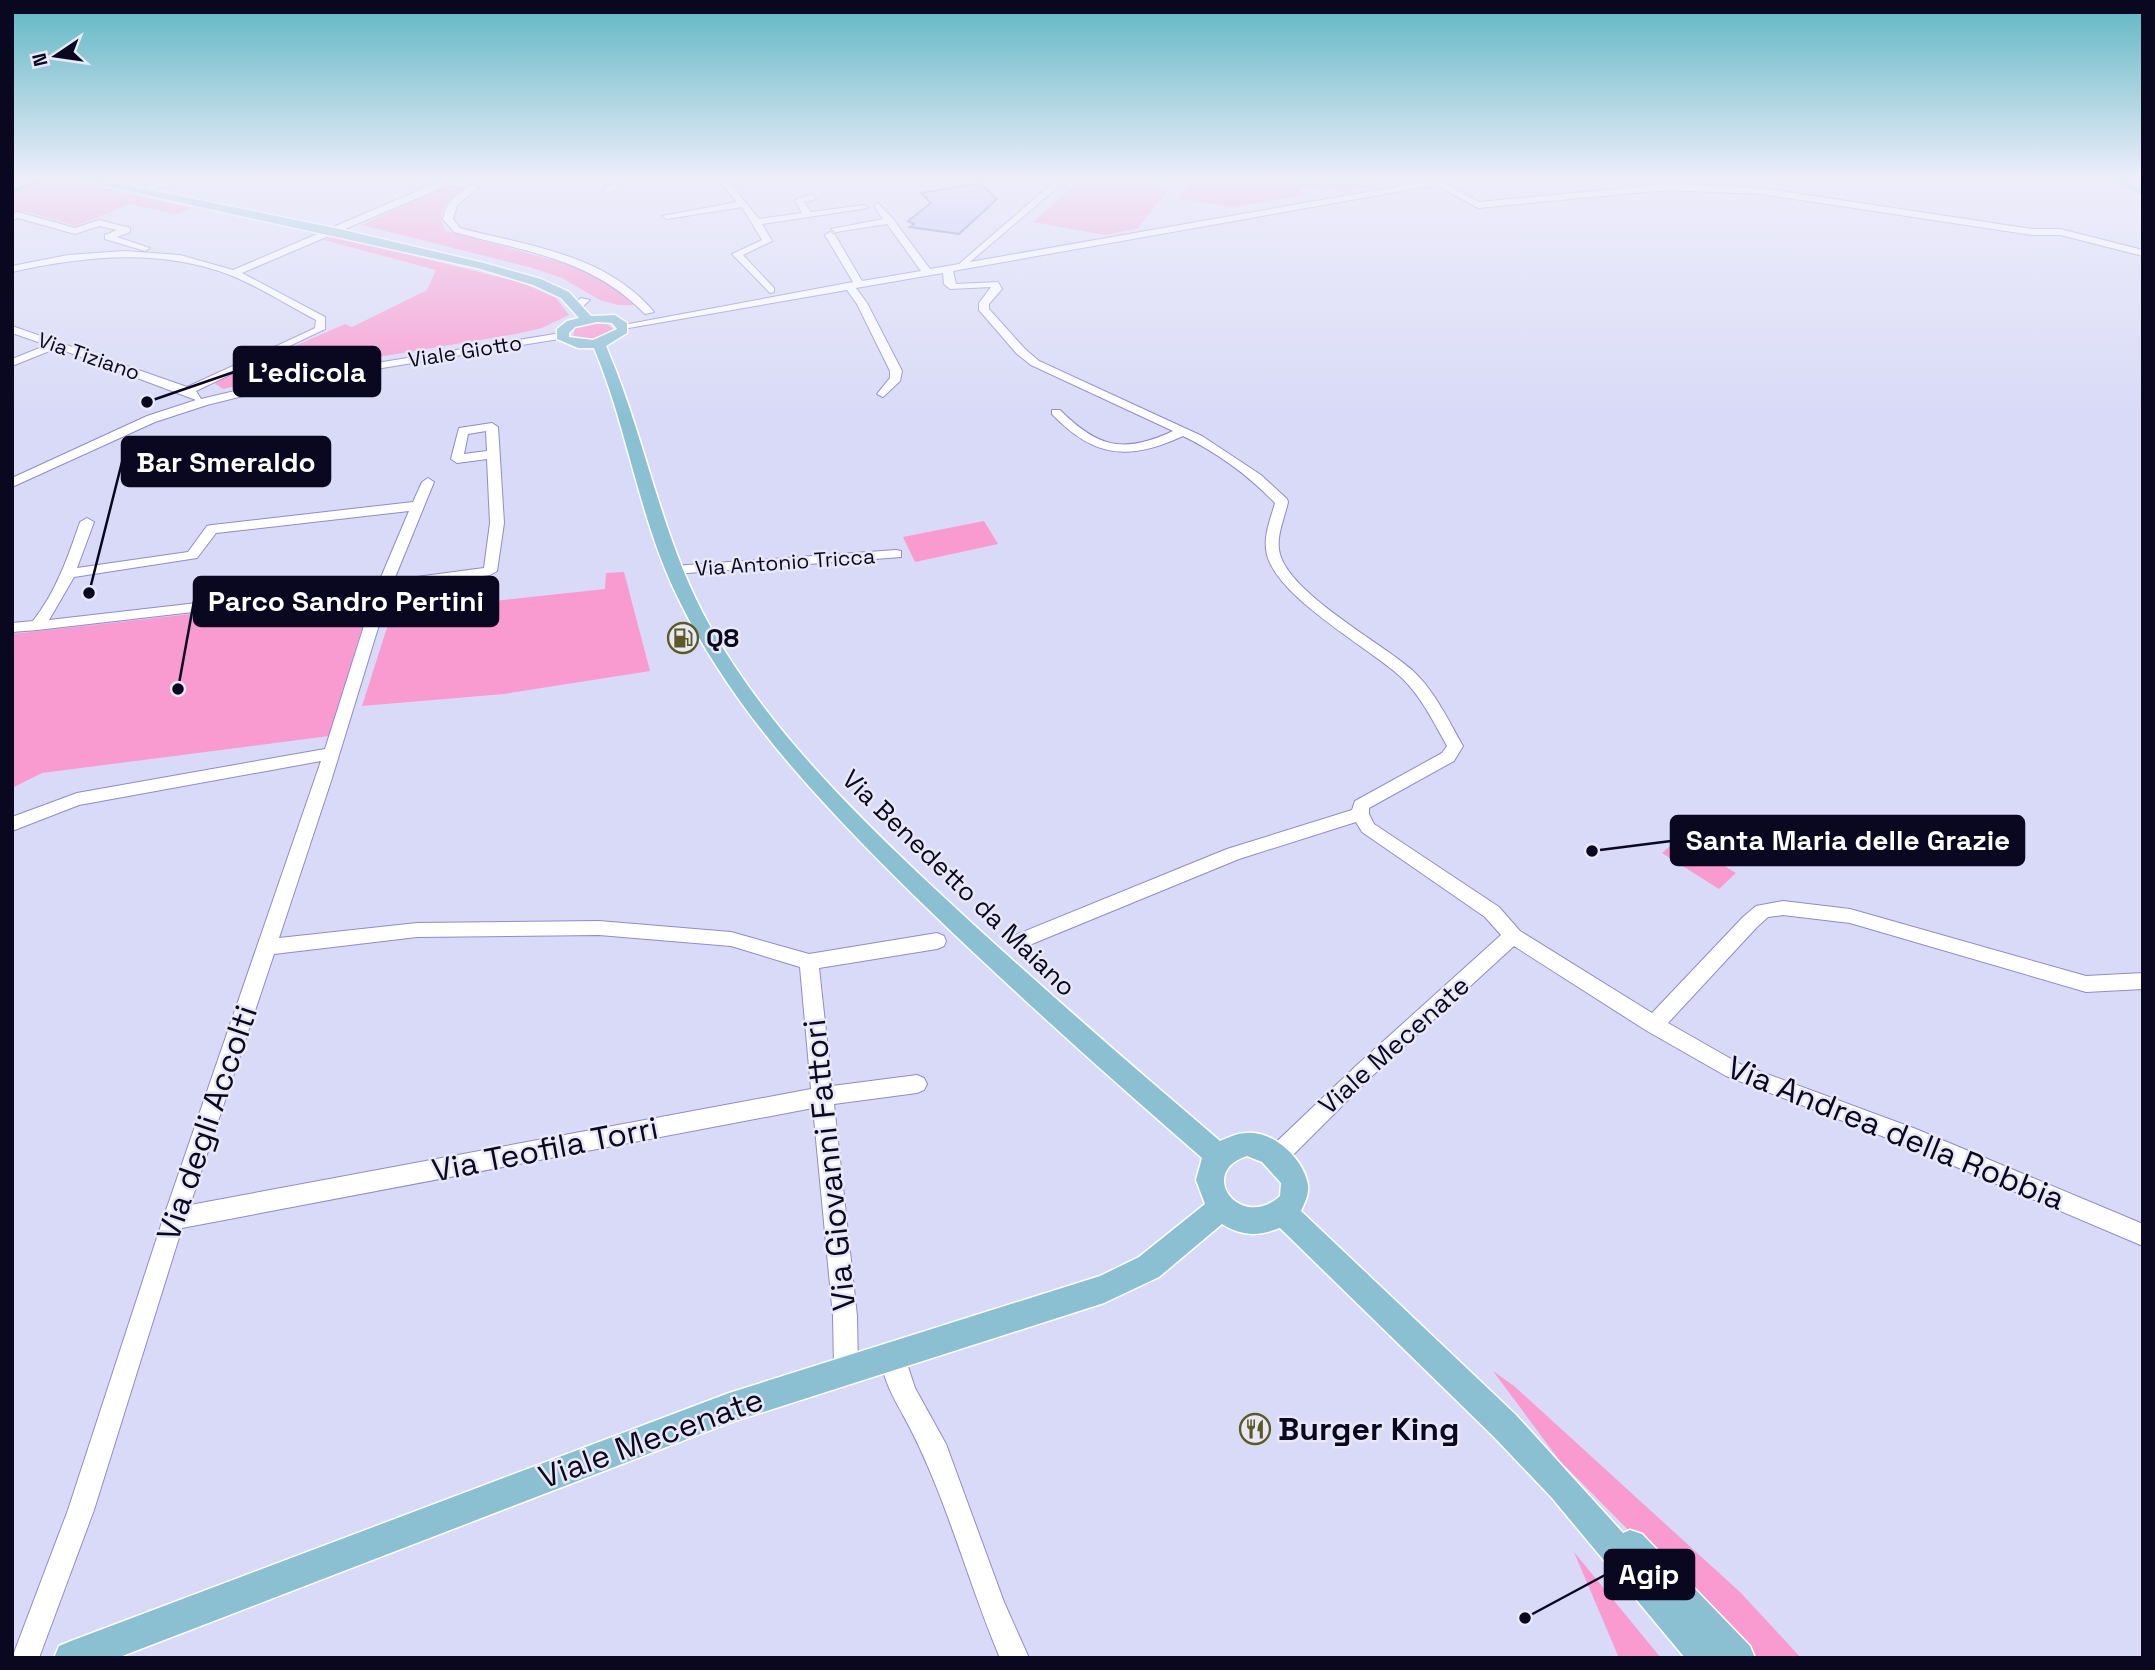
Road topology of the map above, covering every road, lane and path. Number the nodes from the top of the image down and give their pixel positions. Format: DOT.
graph roads {
  1 [pos="50,258"];
  2 [pos="77,258"];
  3 [pos="179,258"];
  4 [pos="270,258"];
  5 [pos="450,258"];
  6 [pos="556,258"];
  7 [pos="741,258"];
  8 [pos="843,258"];
  9 [pos="917,258"];
  10 [pos="964,258"];
  11 [pos="1002,258"];
  12 [pos="33,264"];
  13 [pos="954,266"];
  14 [pos="12,269"];
  15 [pos="926,271"];
  16 [pos="234,273"];
  17 [pos="854,285"];
  18 [pos="770,290"];
  19 [pos="649,312"];
  20 [pos="587,319"];
  21 [pos="623,326"];
  22 [pos="12,329"];
  23 [pos="561,335"];
  24 [pos="598,343"];
  25 [pos="58,344"];
  26 [pos="12,363"];
  27 [pos="188,391"];
  28 [pos="883,394"];
  29 [pos="203,402"];
  30 [pos="1056,412"];
  31 [pos="1182,432"];
  32 [pos="494,454"];
  33 [pos="428,482"];
  34 [pos="12,484"];
  35 [pos="415,506"];
  36 [pos="87,522"];
  37 [pos="896,554"];
  38 [pos="674,570"];
  39 [pos="69,573"];
  40 [pos="384,586"];
  41 [pos="37,626"];
  42 [pos="12,628"];
  43 [pos="331,754"];
  44 [pos="1360,814"];
  45 [pos="12,825"];
  46 [pos="1513,936"];
  47 [pos="937,941"];
  48 [pos="1020,941"];
  49 [pos="266,947"];
  50 [pos="809,962"];
  51 [pos="2143,981"];
  52 [pos="1654,1025"];
  53 [pos="917,1084"];
  54 [pos="821,1097"];
  55 [pos="1218,1156"];
  56 [pos="1279,1156"];
  57 [pos="1221,1208"];
  58 [pos="1283,1212"];
  59 [pos="174,1219"];
  60 [pos="2143,1235"];
  61 [pos="892,1354"];
  62 [pos="846,1368"];
  63 [pos="1563,1488"];
  64 [pos="24,1658"];
  65 [pos="71,1658"];
  66 [pos="1015,1658"];
  67 [pos="1690,1658"];
  68 [pos="1708,1658"];
  69 [pos="1738,1658"];
  1 -- 12 [label="street"];
  2 -- 12 [label="street"];
  3 -- 16 [label="street"];
  4 -- 16 [label="street"];
  5 -- 20 [label="main road"];
  6 -- 19 [label="street"];
  7 -- 18 [label="street"];
  8 -- 17 [label="street"];
  9 -- 15 [label="street"];
  10 -- 13 [label="street"];
  11 -- 13 [label="street"];
  12 -- 14 [label="street"];
  13 -- 15 [label="street"];
  13 -- 31 [label="street"];
  15 -- 17 [label="street"];
  16 -- 27 [label="street"];
  17 -- 21 [label="street"];
  17 -- 28 [label="street"];
  20 -- 21 [label="main road"];
  20 -- 23 [label="main road"];
  21 -- 24 [label="main road"];
  22 -- 25 [label="street, Via Tiziano"];
  23 -- 24 [label="main road"];
  23 -- 29 [label="street, Viale Giotto"];
  24 -- 38 [label="main road, Via Benedetto da Maiano"];
  25 -- 26 [label="street"];
  25 -- 27 [label="street, Via Tiziano"];
  27 -- 29 [label="street, Via Tiziano"];
  29 -- 34 [label="street, Viale Giotto"];
  30 -- 31 [label="street"];
  31 -- 44 [label="street"];
  32 -- 40 [label="street"];
  33 -- 35 [label="street, Via degli Accolti"];
  35 -- 39 [label="street"];
  35 -- 40 [label="street, Via degli Accolti"];
  36 -- 39 [label="street"];
  37 -- 38 [label="street, Via Antonio Tricca"];
  38 -- 55 [label="main road, Via Benedetto da Maiano"];
  39 -- 41 [label="street"];
  40 -- 41 [label="street"];
  40 -- 43 [label="street, Via degli Accolti"];
  41 -- 42 [label="street"];
  43 -- 45 [label="street"];
  43 -- 49 [label="street, Via degli Accolti"];
  44 -- 46 [label="street, Via Andrea della Robbia"];
  44 -- 48 [label="street"];
  46 -- 52 [label="street, Via Andrea della Robbia"];
  46 -- 56 [label="street, Viale Mecenate"];
  47 -- 50 [label="street"];
  49 -- 50 [label="street"];
  49 -- 59 [label="street, Via degli Accolti"];
  50 -- 54 [label="street, Via Giovanni Fattori"];
  51 -- 52 [label="street"];
  52 -- 60 [label="street, Via Andrea della Robbia"];
  53 -- 54 [label="street, Via Teofila Torri"];
  54 -- 59 [label="street, Via Teofila Torri"];
  54 -- 62 [label="street, Via Giovanni Fattori"];
  55 -- 56 [label="main road"];
  55 -- 57 [label="main road"];
  56 -- 58 [label="main road"];
  57 -- 58 [label="main road"];
  57 -- 61 [label="main road, Viale Mecenate"];
  58 -- 63 [label="main road"];
  59 -- 64 [label="street, Via degli Accolti"];
  61 -- 62 [label="main road, Viale Mecenate"];
  61 -- 66 [label="street"];
  62 -- 65 [label="main road, Viale Mecenate"];
  63 -- 67 [label="main road"];
  63 -- 68 [label="main road"];
  63 -- 69 [label="main road"];
}
